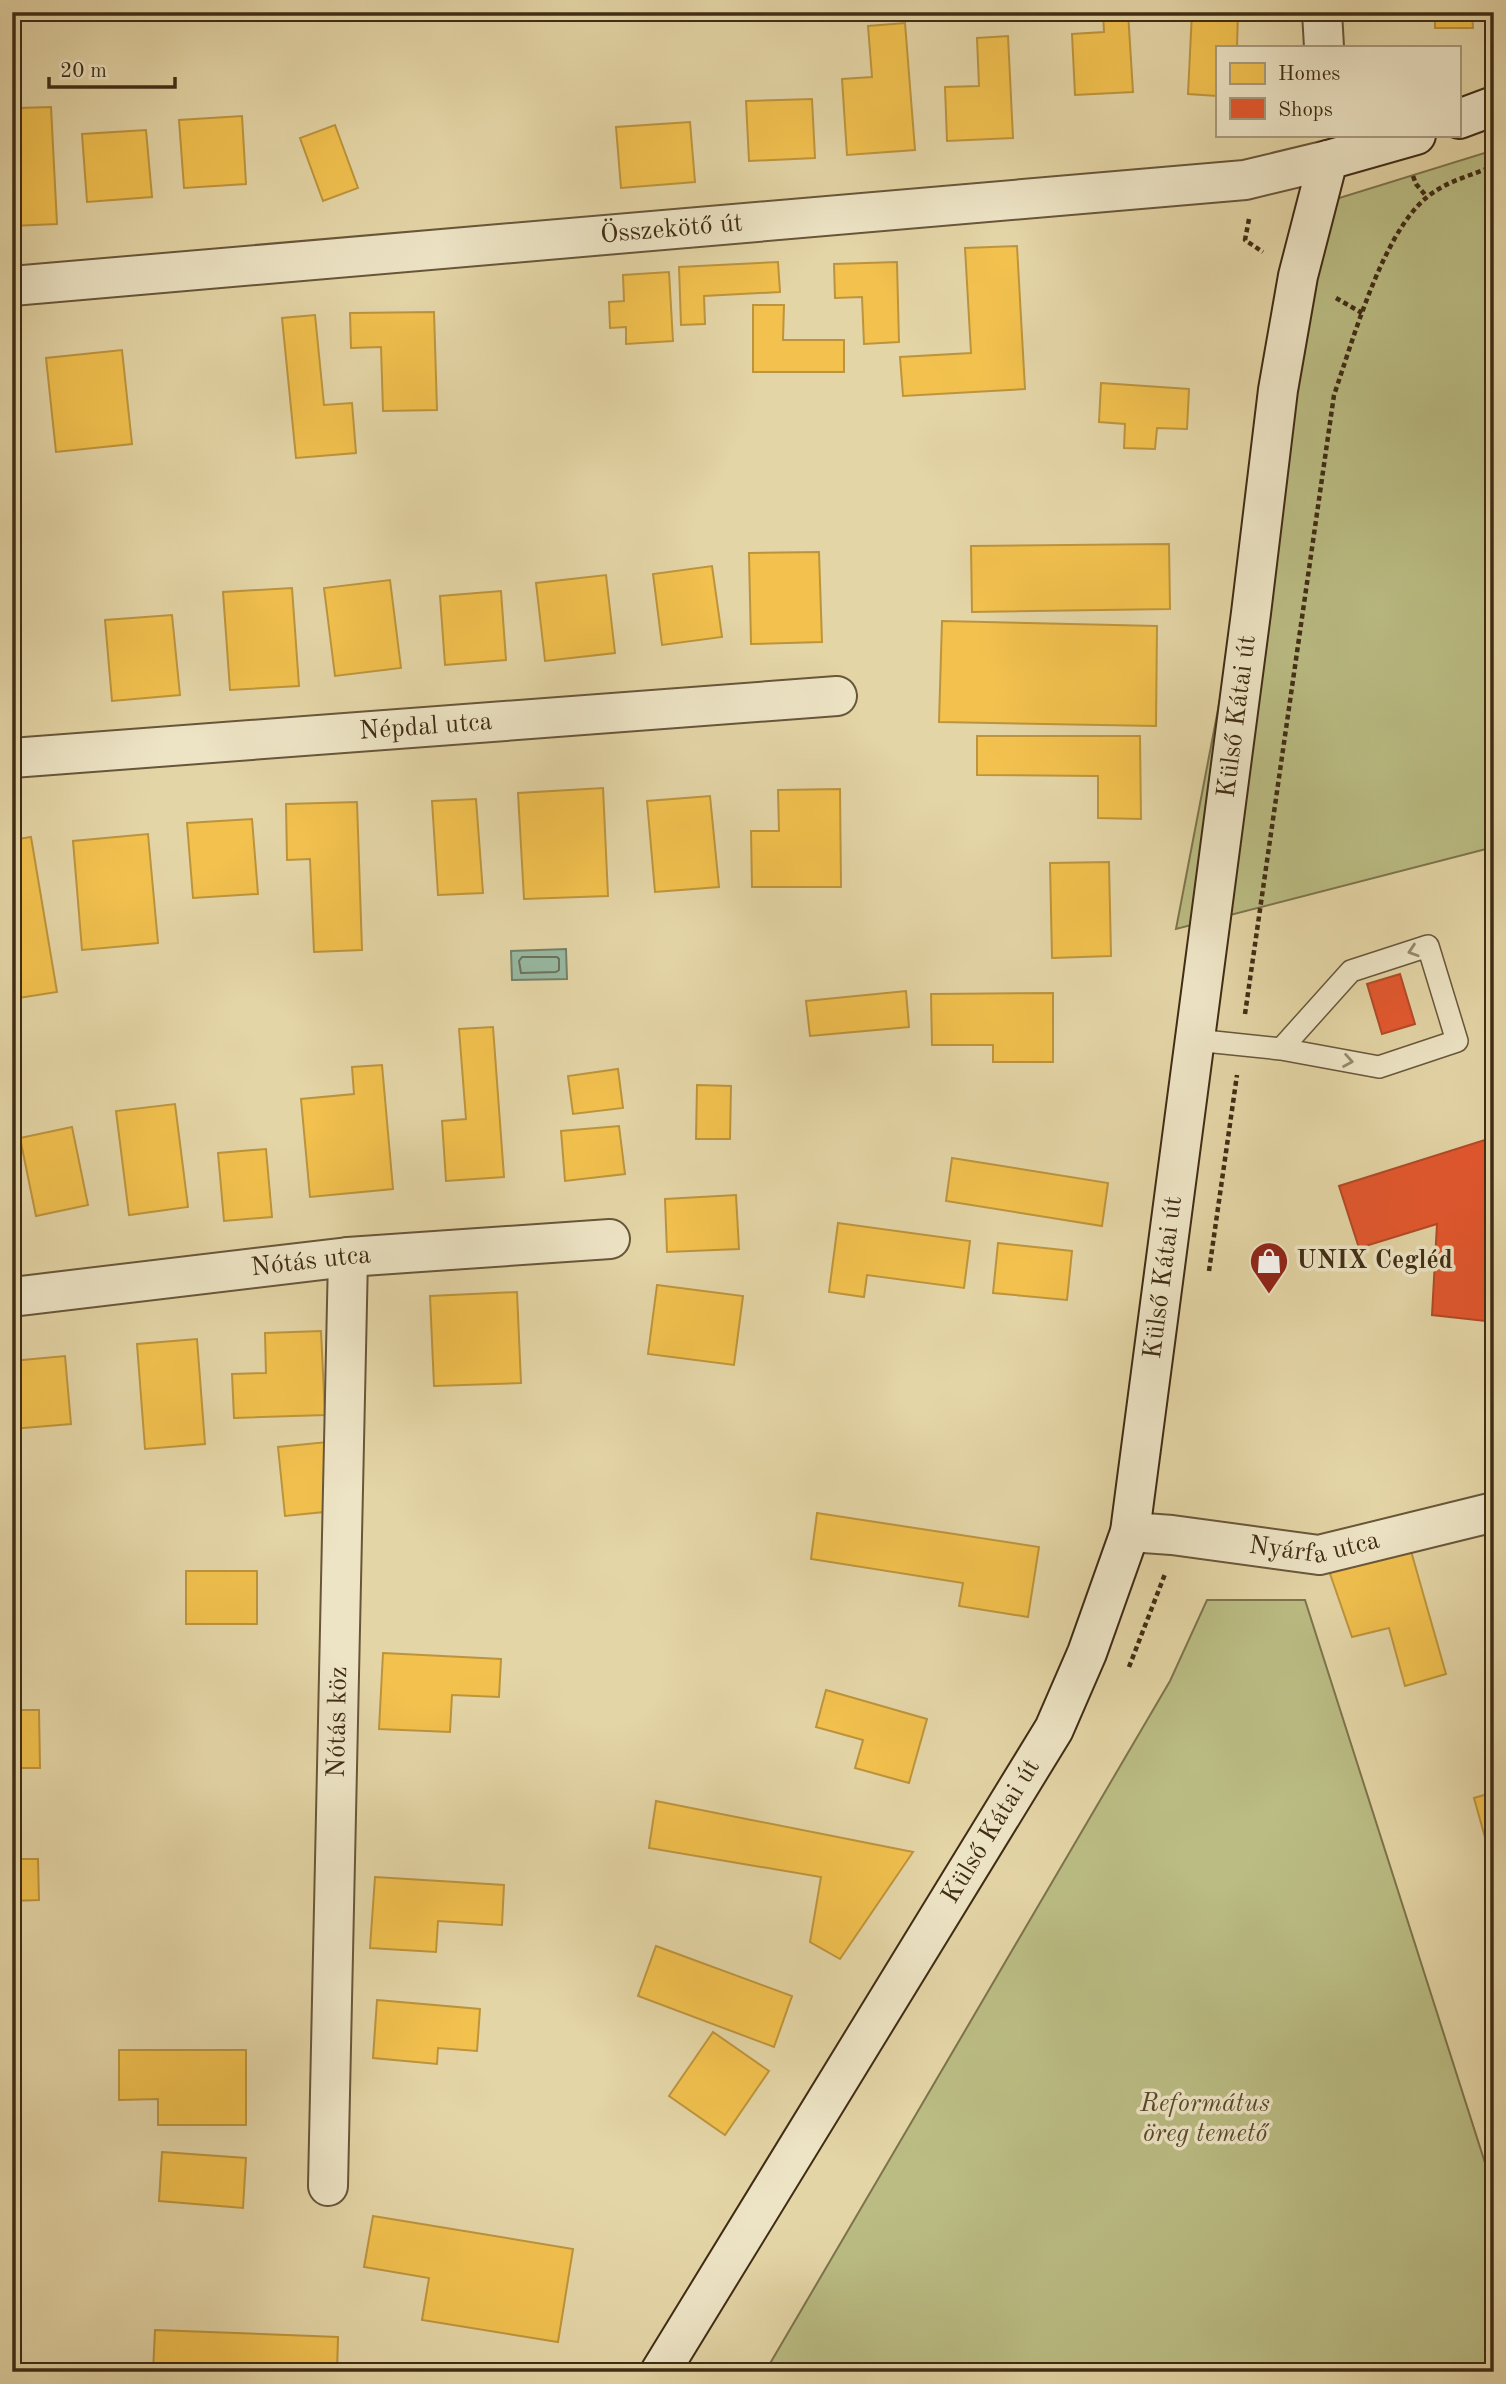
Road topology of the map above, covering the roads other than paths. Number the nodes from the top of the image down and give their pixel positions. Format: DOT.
graph roads {
  1 [pos="1322,12"];
  2 [pos="1324,46"];
  3 [pos="1494,106"];
  4 [pos="1460,119"];
  5 [pos="1409,136"];
  6 [pos="1328,147"];
  7 [pos="12,286"];
  8 [pos="837,696"];
  9 [pos="12,758"];
  10 [pos="1195,1040"];
  11 [pos="1281,1049"];
  12 [pos="610,1239"];
  13 [pos="348,1258"];
  14 [pos="12,1297"];
  15 [pos="1494,1512"];
  16 [pos="1130,1532"];
  17 [pos="328,2186"];
  18 [pos="660,2372"];
  1 -- 2 [label="street"];
  3 -- 4 [label="street"];
  5 -- 6 [label="street"];
  6 -- 7 [label="street, Összekötő út"];
  6 -- 10 [label="street, Külső Kátai út"];
  8 -- 9 [label="street, Népdal utca"];
  10 -- 11 [label="lane"];
  10 -- 16 [label="street, Külső Kátai út"];
  11 -- 11 [label="lane, one-way"];
  12 -- 13 [label="street, Nótás utca"];
  13 -- 14 [label="street, Nótás utca"];
  13 -- 17 [label="street, Nótás köz"];
  15 -- 16 [label="street, Nyárfa utca"];
  16 -- 18 [label="street, Külső Kátai út"];
}
